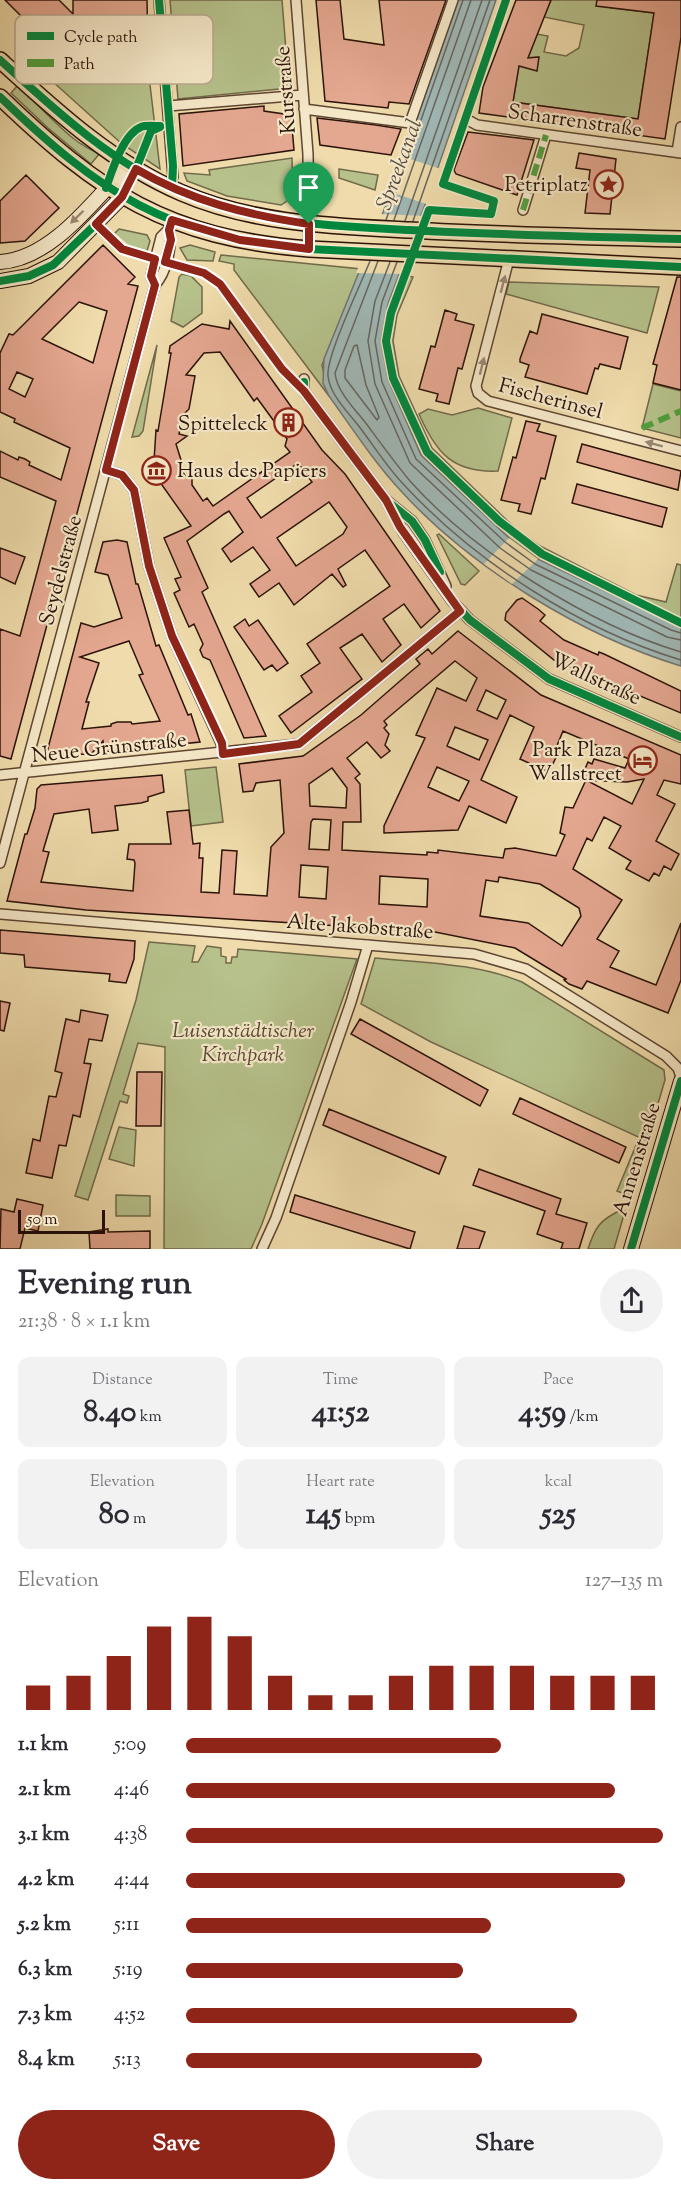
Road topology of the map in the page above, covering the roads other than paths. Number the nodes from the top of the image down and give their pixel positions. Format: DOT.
graph roads {
  1 [pos="159,0"];
  2 [pos="296,0"];
  3 [pos="453,0"];
  4 [pos="160,15"];
  5 [pos="0,60"];
  6 [pos="15,74"];
  7 [pos="27,84"];
  8 [pos="166,84"];
  9 [pos="303,95"];
  10 [pos="0,97"];
  11 [pos="168,106"];
  12 [pos="304,109"];
  13 [pos="466,119"];
  14 [pos="681,127"];
  15 [pos="546,135"];
  16 [pos="679,153"];
  17 [pos="128,165"];
  18 [pos="172,177"];
  19 [pos="106,188"];
  20 [pos="122,197"];
  21 [pos="523,210"];
  22 [pos="309,224"];
  23 [pos="170,225"];
  24 [pos="681,239"];
  25 [pos="309,249"];
  26 [pos="509,259"];
  27 [pos="0,262"];
  28 [pos="681,267"];
  29 [pos="0,280"];
  30 [pos="304,379"];
  31 [pos="681,451"];
  32 [pos="106,470"];
  33 [pos="460,611"];
  34 [pos="681,736"];
  35 [pos="223,754"];
  36 [pos="24,773"];
  37 [pos="0,775"];
  38 [pos="0,863"];
  39 [pos="0,914"];
  40 [pos="368,945"];
  41 [pos="681,1079"];
  42 [pos="262,1249"];
  43 [pos="630,1249"];
  1 -- 4 [label="street"];
  2 -- 9 [label="street, Kurstraße"];
  3 -- 12 [label="street"];
  5 -- 6 [label="main road"];
  7 -- 17 [label="main road"];
  8 -- 11 [label="street"];
  9 -- 11 [label="street"];
  9 -- 12 [label="street, Kurstraße"];
  10 -- 19 [label="main road"];
  11 -- 18 [label="street"];
  12 -- 22 [label="street, Kurstraße"];
  13 -- 15 [label="street, Scharrenstraße"];
  14 -- 16 [label="street"];
  15 -- 16 [label="street, Scharrenstraße"];
  15 -- 21 [label="street"];
  17 -- 19 [label="main road"];
  17 -- 20 [label="main road"];
  17 -- 22 [label="main road"];
  19 -- 20 [label="main road"];
  19 -- 27 [label="main road, one-way"];
  20 -- 23 [label="main road"];
  20 -- 29 [label="main road"];
  22 -- 24 [label="main road"];
  22 -- 25 [label="street, Kurstraße"];
  23 -- 25 [label="main road"];
  23 -- 32 [label="street, Seydelstraße"];
  25 -- 26 [label="main road"];
  26 -- 28 [label="main road"];
  31 -- 26 [label="street, Fischerinsel, one-way"];
  30 -- 33 [label="street, Wallstraße"];
  32 -- 35 [label="street"];
  32 -- 36 [label="street, Seydelstraße"];
  33 -- 34 [label="street, Wallstraße"];
  33 -- 35 [label="street, Neue Grünstraße"];
  35 -- 36 [label="street, Neue Grünstraße"];
  36 -- 37 [label="street, Neue Grünstraße"];
  36 -- 38 [label="street, Seydelstraße"];
  39 -- 40 [label="street, Alte Jakobstraße"];
  40 -- 41 [label="street, Alte Jakobstraße"];
  40 -- 42 [label="street"];
  41 -- 43 [label="main road, Annenstraße"];
}
